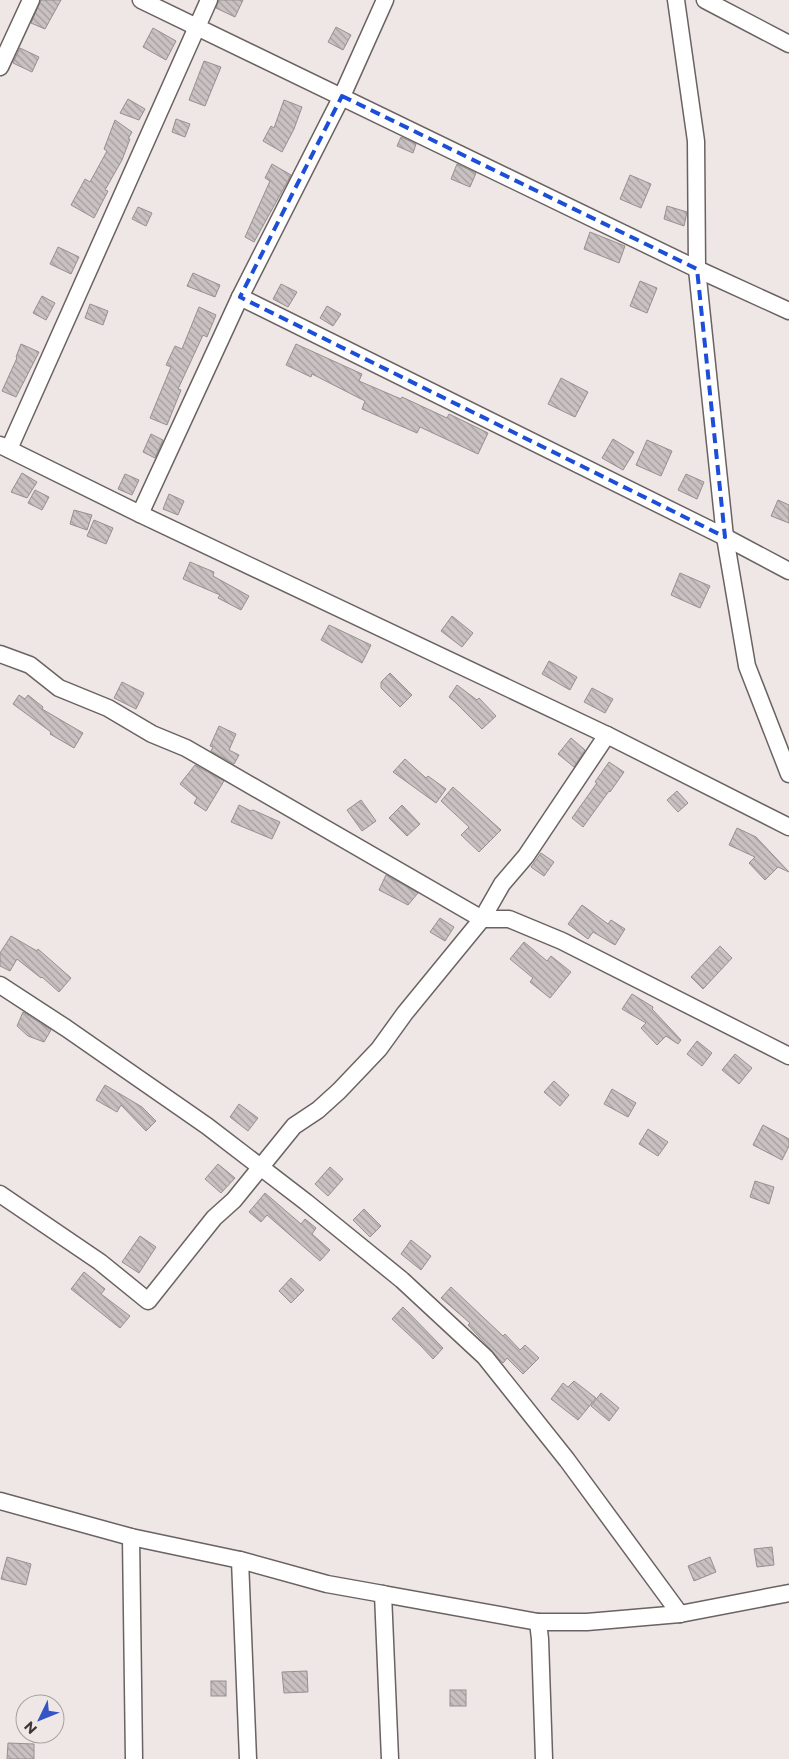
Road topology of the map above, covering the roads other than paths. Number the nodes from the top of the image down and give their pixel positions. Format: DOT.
graph roads {
  1 [pos="31,0"];
  2 [pos="141,0"];
  3 [pos="209,0"];
  4 [pos="385,0"];
  5 [pos="676,0"];
  6 [pos="705,0"];
  7 [pos="197,27"];
  8 [pos="789,44"];
  9 [pos="0,67"];
  10 [pos="342,96"];
  11 [pos="696,268"];
  12 [pos="240,297"];
  13 [pos="789,311"];
  14 [pos="5,447"];
  15 [pos="140,514"];
  16 [pos="725,537"];
  17 [pos="789,571"];
  18 [pos="0,654"];
  19 [pos="608,735"];
  20 [pos="789,774"];
  21 [pos="789,827"];
  22 [pos="482,919"];
  23 [pos="0,985"];
  24 [pos="789,1056"];
  25 [pos="261,1168"];
  26 [pos="0,1194"];
  27 [pos="0,1501"];
  28 [pos="131,1537"];
  29 [pos="240,1560"];
  30 [pos="789,1593"];
  31 [pos="383,1594"];
  32 [pos="680,1614"];
  33 [pos="538,1622"];
  34 [pos="134,1759"];
  35 [pos="248,1759"];
  36 [pos="390,1759"];
  37 [pos="544,1759"];
  1 -- 9 [label="street"];
  2 -- 7 [label="street"];
  3 -- 7 [label="street"];
  4 -- 10 [label="street"];
  5 -- 11 [label="street"];
  6 -- 8 [label="street"];
  7 -- 10 [label="street"];
  7 -- 14 [label="street"];
  10 -- 11 [label="street"];
  10 -- 12 [label="street"];
  11 -- 13 [label="street"];
  11 -- 16 [label="street"];
  12 -- 15 [label="street"];
  12 -- 16 [label="street"];
  14 -- 15 [label="street"];
  15 -- 19 [label="street"];
  16 -- 17 [label="street"];
  16 -- 20 [label="street"];
  18 -- 22 [label="street"];
  19 -- 21 [label="street"];
  19 -- 22 [label="street"];
  22 -- 24 [label="street"];
  22 -- 25 [label="street"];
  23 -- 25 [label="street"];
  25 -- 26 [label="street"];
  25 -- 32 [label="street"];
  27 -- 28 [label="street"];
  28 -- 29 [label="street"];
  28 -- 34 [label="street"];
  29 -- 31 [label="street"];
  29 -- 35 [label="street"];
  30 -- 32 [label="street"];
  31 -- 33 [label="street"];
  31 -- 36 [label="street"];
  32 -- 33 [label="street"];
  33 -- 37 [label="street"];
}
